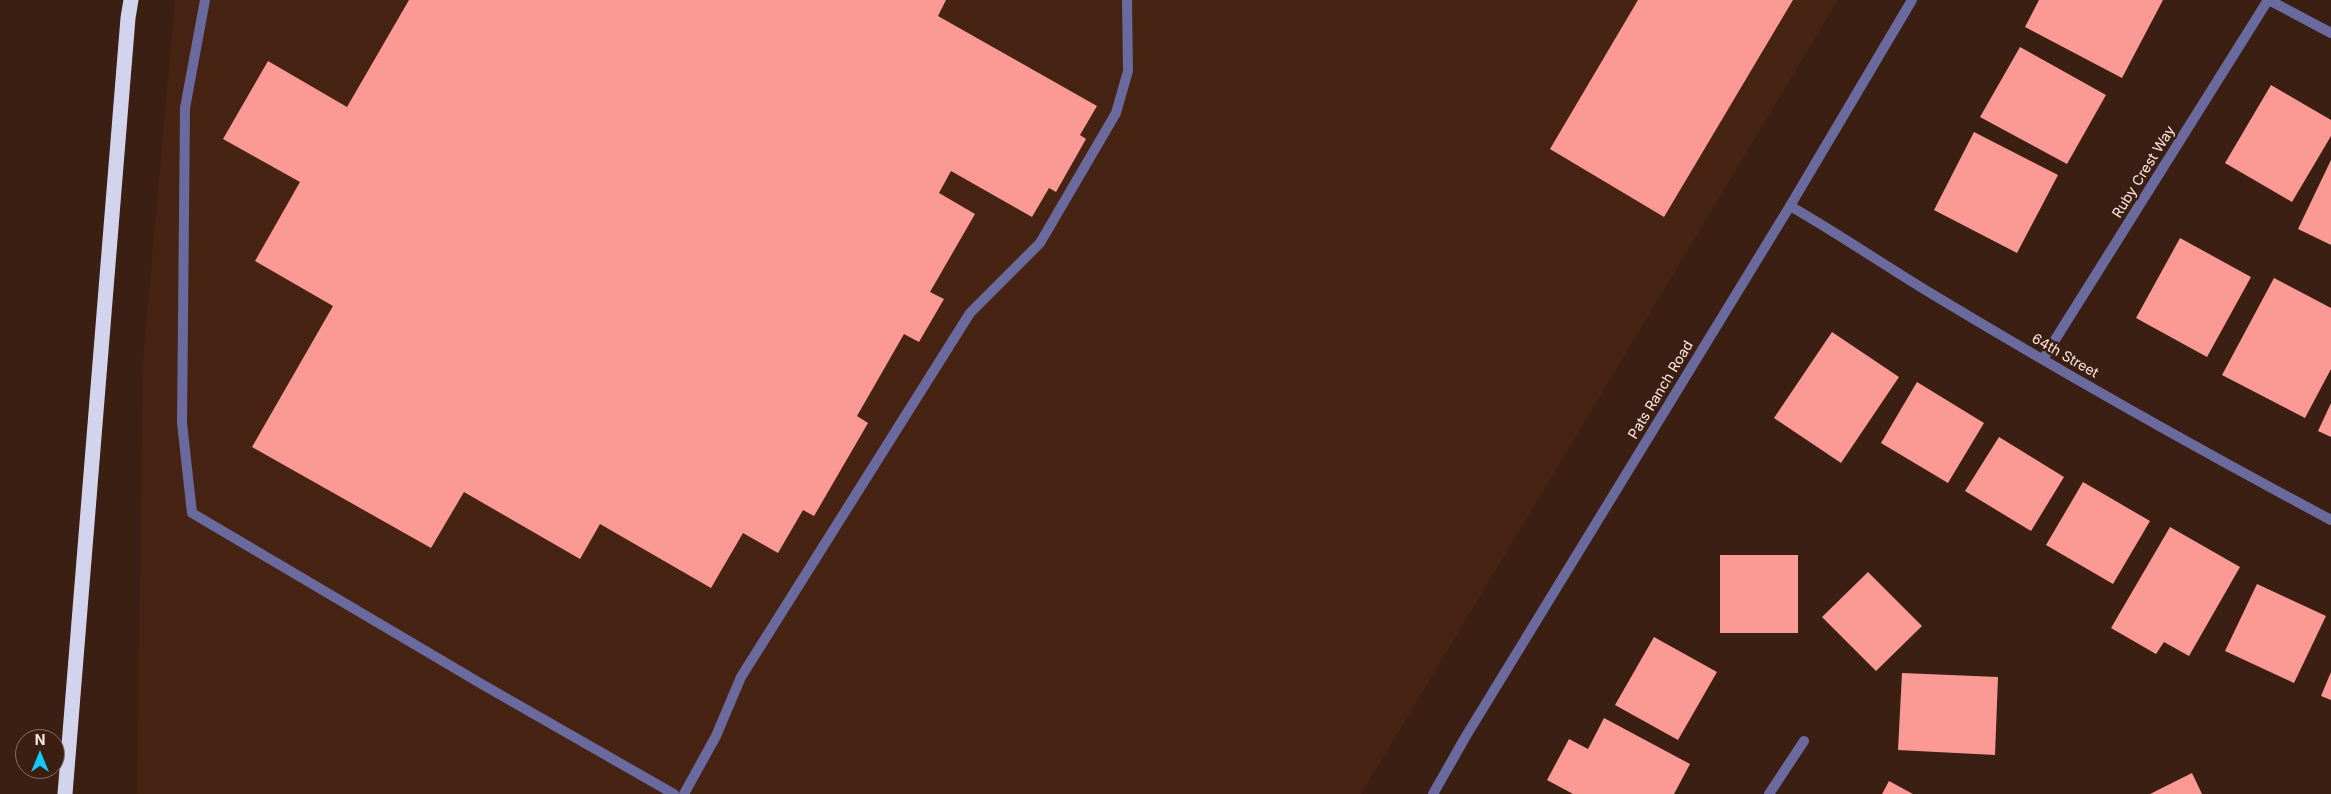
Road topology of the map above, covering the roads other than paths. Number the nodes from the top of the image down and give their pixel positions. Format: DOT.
graph roads {
  1 [pos="131,0"];
  2 [pos="205,0"];
  3 [pos="1127,0"];
  4 [pos="1912,0"];
  5 [pos="2269,0"];
  6 [pos="2331,33"];
  7 [pos="1790,206"];
  8 [pos="2043,359"];
  9 [pos="2331,520"];
  10 [pos="1804,741"];
  11 [pos="65,794"];
  12 [pos="674,794"];
  13 [pos="684,794"];
  14 [pos="1433,794"];
  15 [pos="1769,794"];
  1 -- 11 [label="highway"];
  2 -- 12 [label="street"];
  3 -- 13 [label="street"];
  4 -- 7 [label="street, Pats Ranch Road"];
  5 -- 6 [label="street"];
  5 -- 8 [label="street, Ruby Crest Way"];
  7 -- 8 [label="street, 64th Street"];
  7 -- 14 [label="street, Pats Ranch Road"];
  8 -- 9 [label="street, 64th Street"];
  10 -- 15 [label="street"];
}
